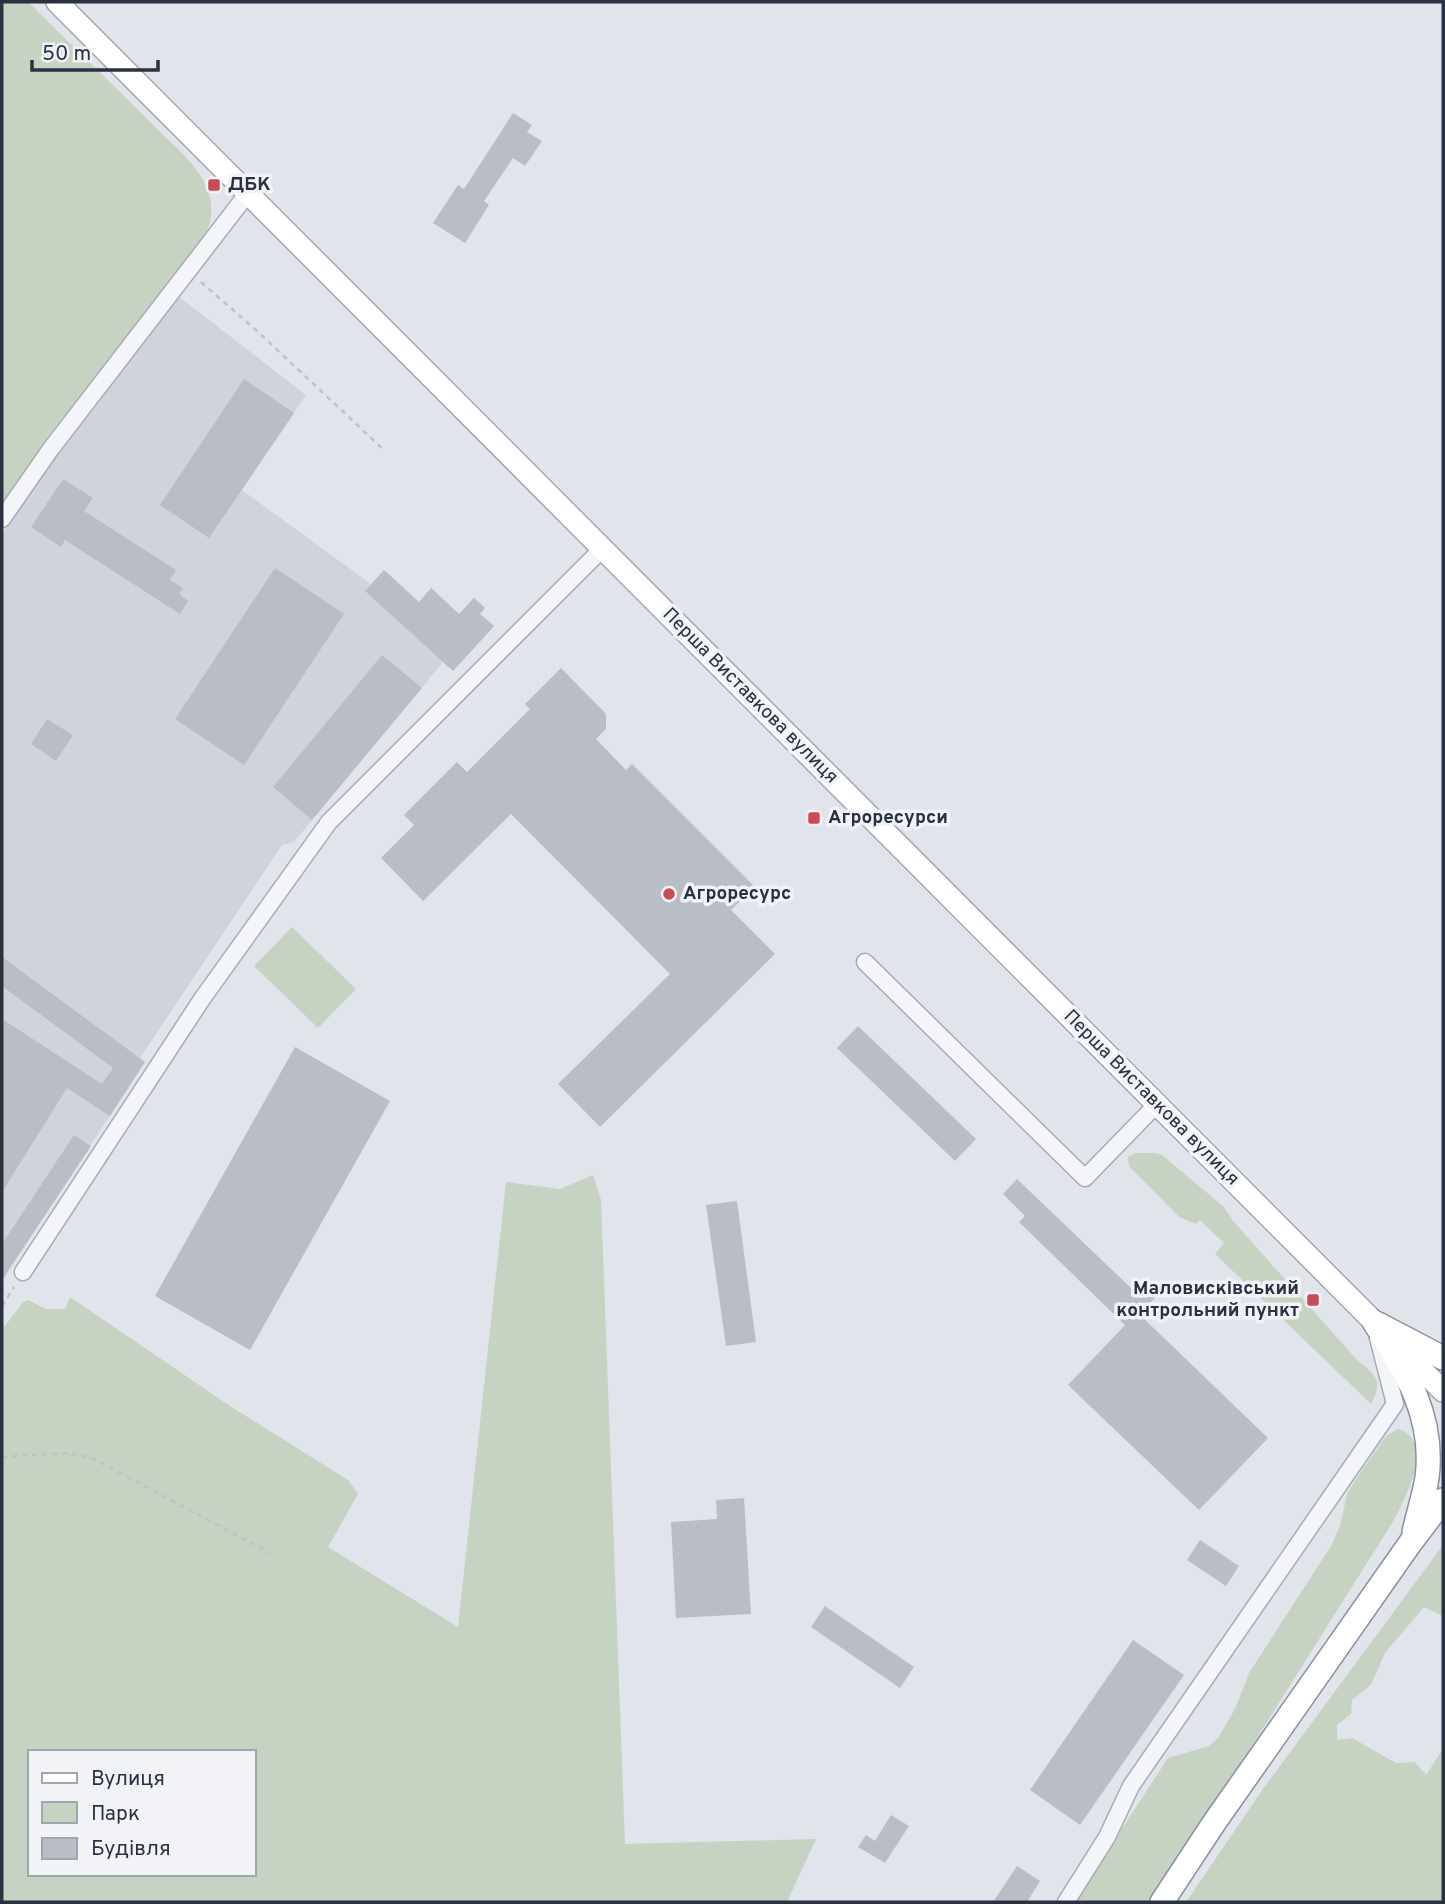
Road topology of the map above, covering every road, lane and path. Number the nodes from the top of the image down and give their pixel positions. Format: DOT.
graph roads {
  1 [pos="57,2"];
  2 [pos="248,193"];
  3 [pos="188,270"];
  4 [pos="384,450"];
  5 [pos="2,519"];
  6 [pos="602,549"];
  7 [pos="865,962"];
  8 [pos="1157,1104"];
  9 [pos="23,1272"];
  10 [pos="2,1306"];
  11 [pos="1374,1322"];
  12 [pos="1443,1358"];
  13 [pos="1443,1391"];
  14 [pos="2,1457"];
  15 [pos="1443,1500"];
  16 [pos="1443,1521"];
  17 [pos="1411,1542"];
  18 [pos="270,1553"];
  19 [pos="1066,1902"];
  20 [pos="1162,1902"];
  1 -- 2 [label="main road, Перша Виставкова вулиця"];
  2 -- 3 [label="street"];
  2 -- 6 [label="main road, Перша Виставкова вулиця"];
  3 -- 4 [label="path"];
  3 -- 5 [label="street"];
  6 -- 8 [label="main road, Перша Виставкова вулиця"];
  6 -- 9 [label="street"];
  7 -- 8 [label="street"];
  8 -- 11 [label="main road, Перша Виставкова вулиця"];
  9 -- 10 [label="path"];
  11 -- 12 [label="highway"];
  11 -- 13 [label="main road, Перша Виставкова вулиця"];
  11 -- 17 [label="highway"];
  11 -- 19 [label="street"];
  14 -- 18 [label="path"];
  15 -- 17 [label="highway"];
  16 -- 17 [label="highway"];
  17 -- 20 [label="highway"];
}
